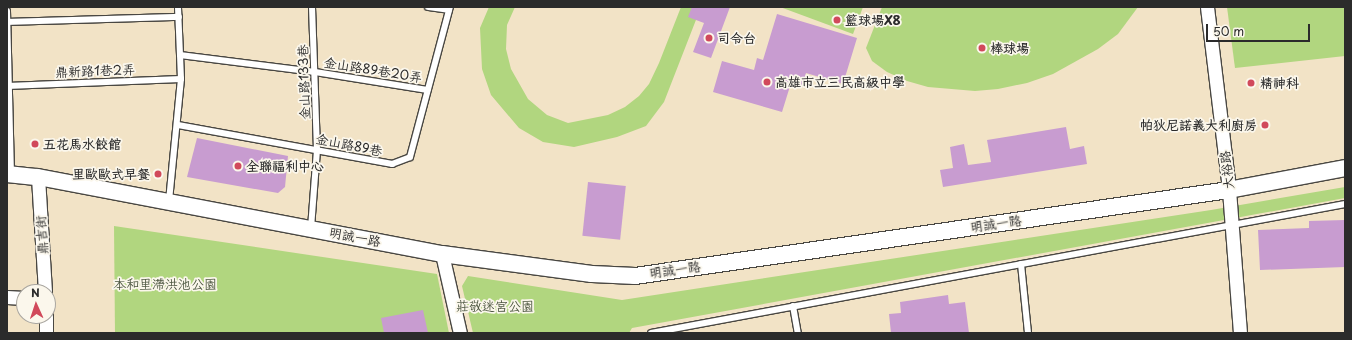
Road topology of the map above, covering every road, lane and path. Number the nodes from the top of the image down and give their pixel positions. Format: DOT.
graph roads {
  1 [pos="178,7"];
  2 [pos="312,7"];
  3 [pos="428,7"];
  4 [pos="1207,7"];
  5 [pos="450,9"];
  6 [pos="7,11"];
  7 [pos="179,17"];
  8 [pos="8,22"];
  9 [pos="180,56"];
  10 [pos="315,72"];
  11 [pos="181,79"];
  12 [pos="8,86"];
  13 [pos="428,90"];
  14 [pos="178,126"];
  15 [pos="317,150"];
  16 [pos="1345,168"];
  17 [pos="9,174"];
  18 [pos="38,177"];
  19 [pos="1229,190"];
  20 [pos="169,202"];
  21 [pos="1345,204"];
  22 [pos="1233,226"];
  23 [pos="311,228"];
  24 [pos="442,254"];
  25 [pos="1021,264"];
  26 [pos="45,284"];
  27 [pos="793,306"];
  28 [pos="460,333"];
  29 [pos="651,333"];
  30 [pos="798,333"];
  31 [pos="1028,333"];
  32 [pos="1240,333"];
  1 -- 7 [label="lane"];
  2 -- 10 [label="lane, 金山路133巷"];
  3 -- 5 [label="lane"];
  4 -- 19 [label="street, 大裕路"];
  5 -- 13 [label="lane, 金山路89巷"];
  6 -- 8 [label="lane"];
  7 -- 8 [label="lane"];
  7 -- 9 [label="lane"];
  8 -- 12 [label="lane"];
  9 -- 10 [label="lane, 金山路89巷20弄"];
  9 -- 11 [label="lane"];
  10 -- 13 [label="lane, 金山路89巷20弄"];
  10 -- 15 [label="lane, 金山路133巷"];
  11 -- 12 [label="lane, 鼎新路1巷2弄"];
  11 -- 14 [label="lane"];
  12 -- 17 [label="lane"];
  13 -- 15 [label="lane, 金山路89巷"];
  14 -- 15 [label="lane, 金山路89巷"];
  14 -- 20 [label="lane"];
  15 -- 23 [label="lane, 金山路133巷"];
  16 -- 19 [label="street, 明誠一路"];
  17 -- 18 [label="street, 明誠一路"];
  18 -- 20 [label="street, 明誠一路"];
  18 -- 26 [label="street, 鼎吉街"];
  19 -- 22 [label="street, 大裕路"];
  19 -- 24 [label="street, 明誠一路"];
  20 -- 23 [label="street, 明誠一路"];
  21 -- 22 [label="lane"];
  22 -- 25 [label="lane"];
  22 -- 32 [label="street, 大裕路"];
  23 -- 24 [label="street, 明誠一路"];
  24 -- 28 [label="street"];
  25 -- 27 [label="lane"];
  25 -- 31 [label="lane"];
  27 -- 29 [label="lane"];
  27 -- 30 [label="lane"];
}
